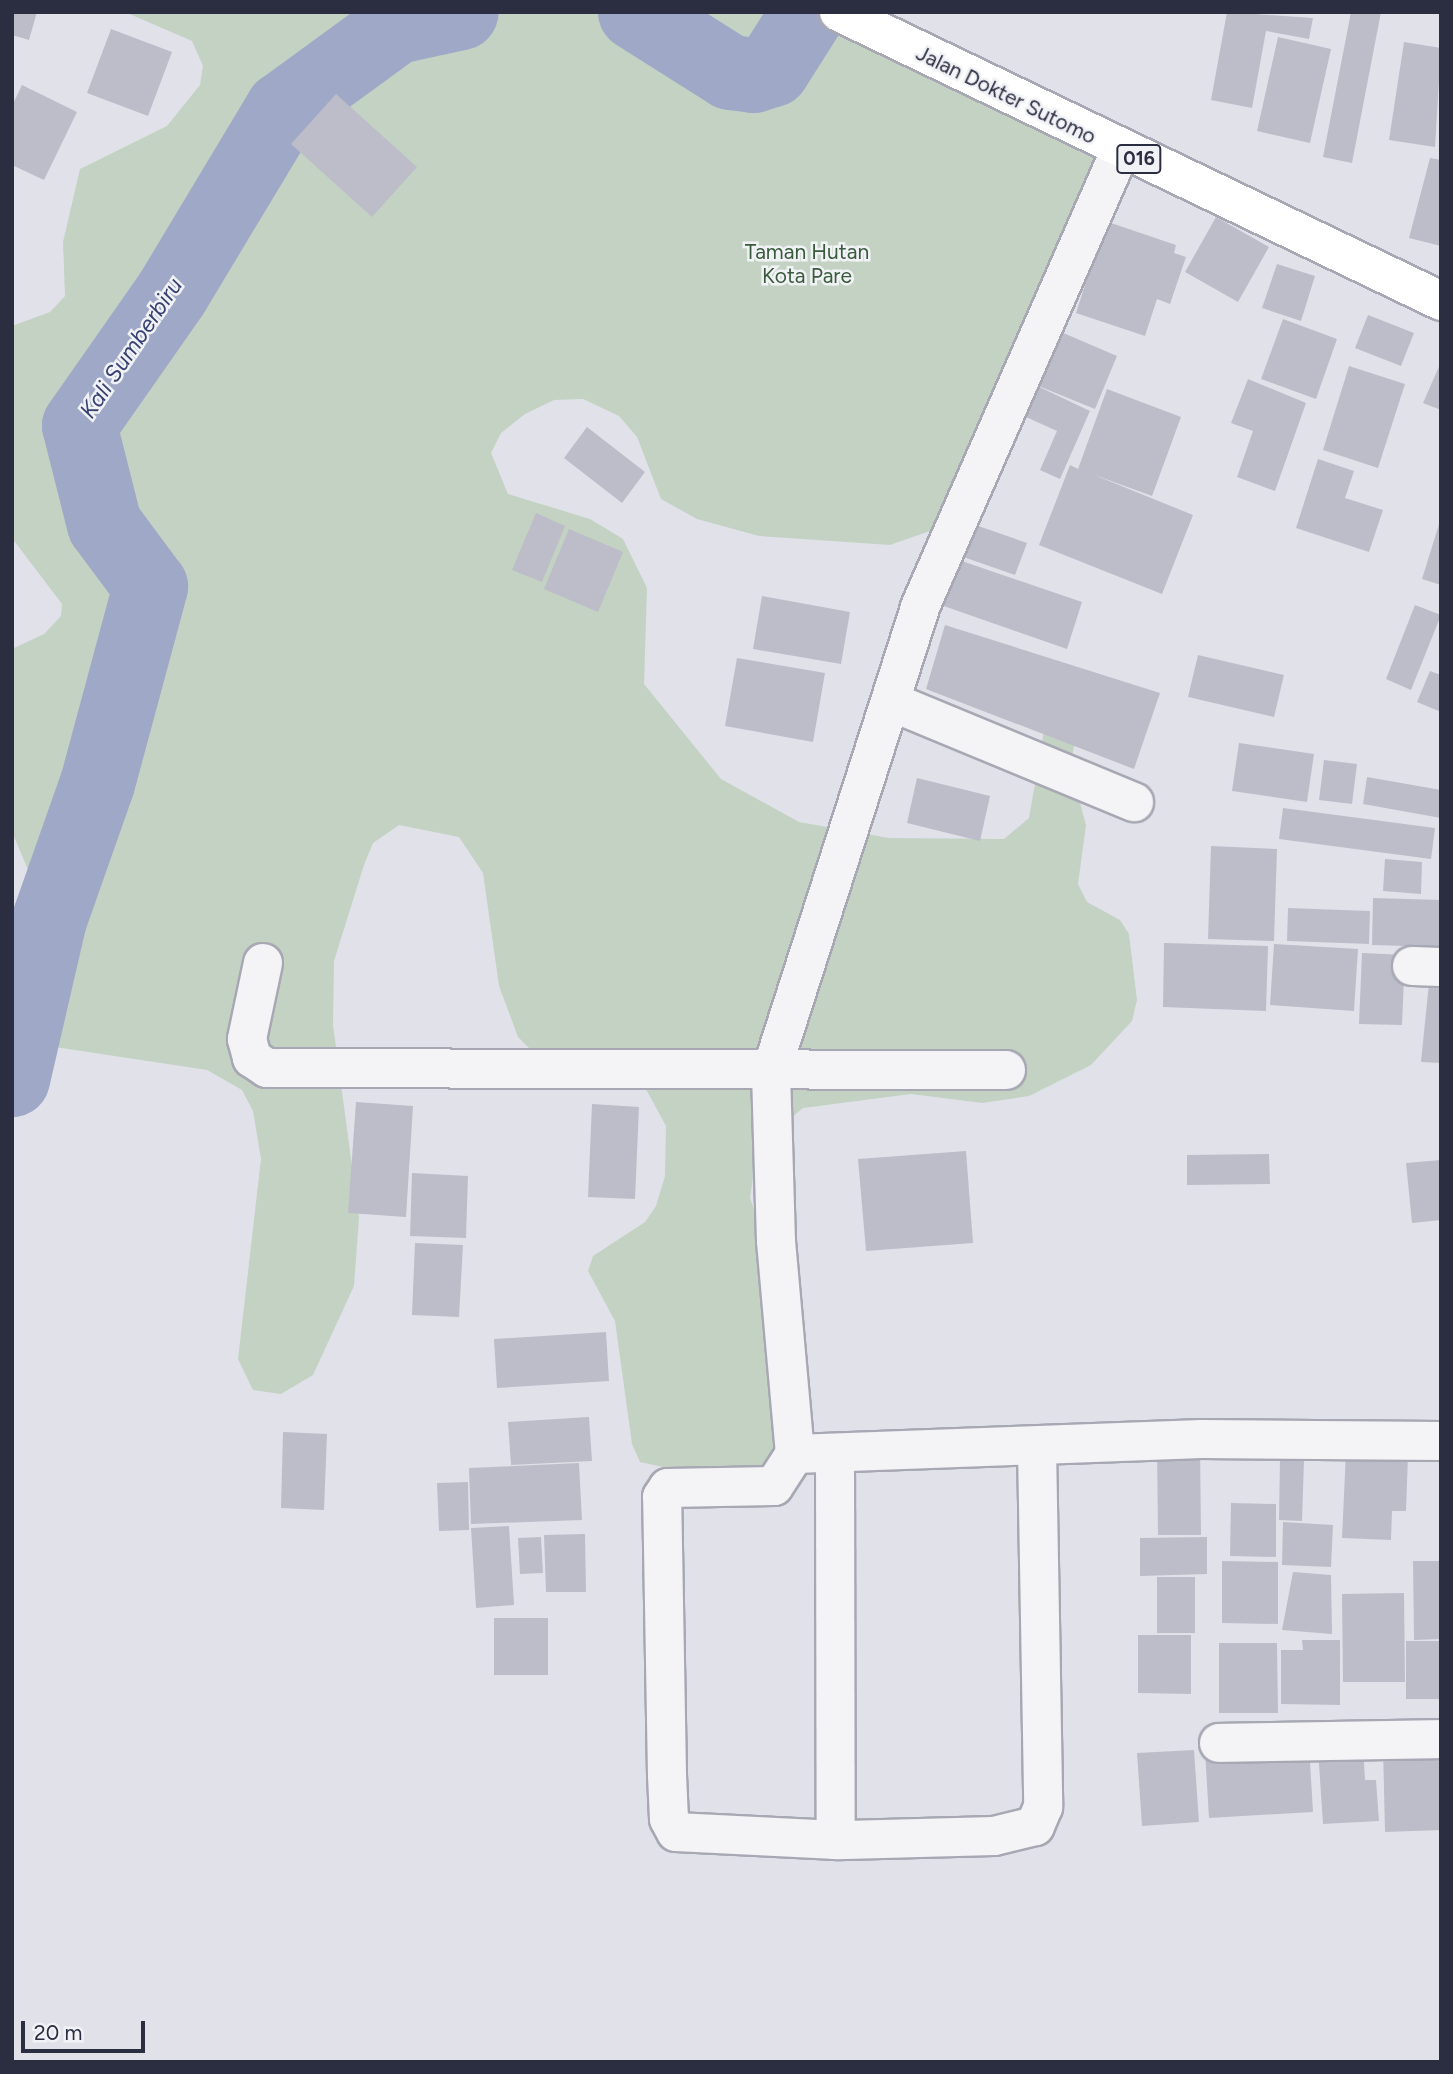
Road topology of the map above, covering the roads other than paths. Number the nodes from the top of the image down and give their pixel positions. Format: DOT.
graph roads {
  1 [pos="839,12"];
  2 [pos="1120,151"];
  3 [pos="1441,301"];
  4 [pos="892,702"];
  5 [pos="1134,802"];
  6 [pos="263,963"];
  7 [pos="1006,1070"];
  8 [pos="771,1072"];
  9 [pos="1441,1441"];
  10 [pos="1037,1447"];
  11 [pos="795,1454"];
  12 [pos="835,1455"];
  13 [pos="1441,1739"];
  14 [pos="1219,1743"];
  15 [pos="836,1840"];
  1 -- 2 [label="main road, Jalan Dokter Sutomo / 016"];
  2 -- 3 [label="main road, Jalan Dokter Sutomo / 016"];
  2 -- 4 [label="street"];
  4 -- 5 [label="street"];
  4 -- 8 [label="street"];
  6 -- 8 [label="street"];
  7 -- 8 [label="street"];
  8 -- 11 [label="street"];
  9 -- 10 [label="street"];
  10 -- 12 [label="street"];
  10 -- 15 [label="street"];
  11 -- 12 [label="street"];
  11 -- 15 [label="street"];
  12 -- 15 [label="street"];
  13 -- 14 [label="street"];
}
